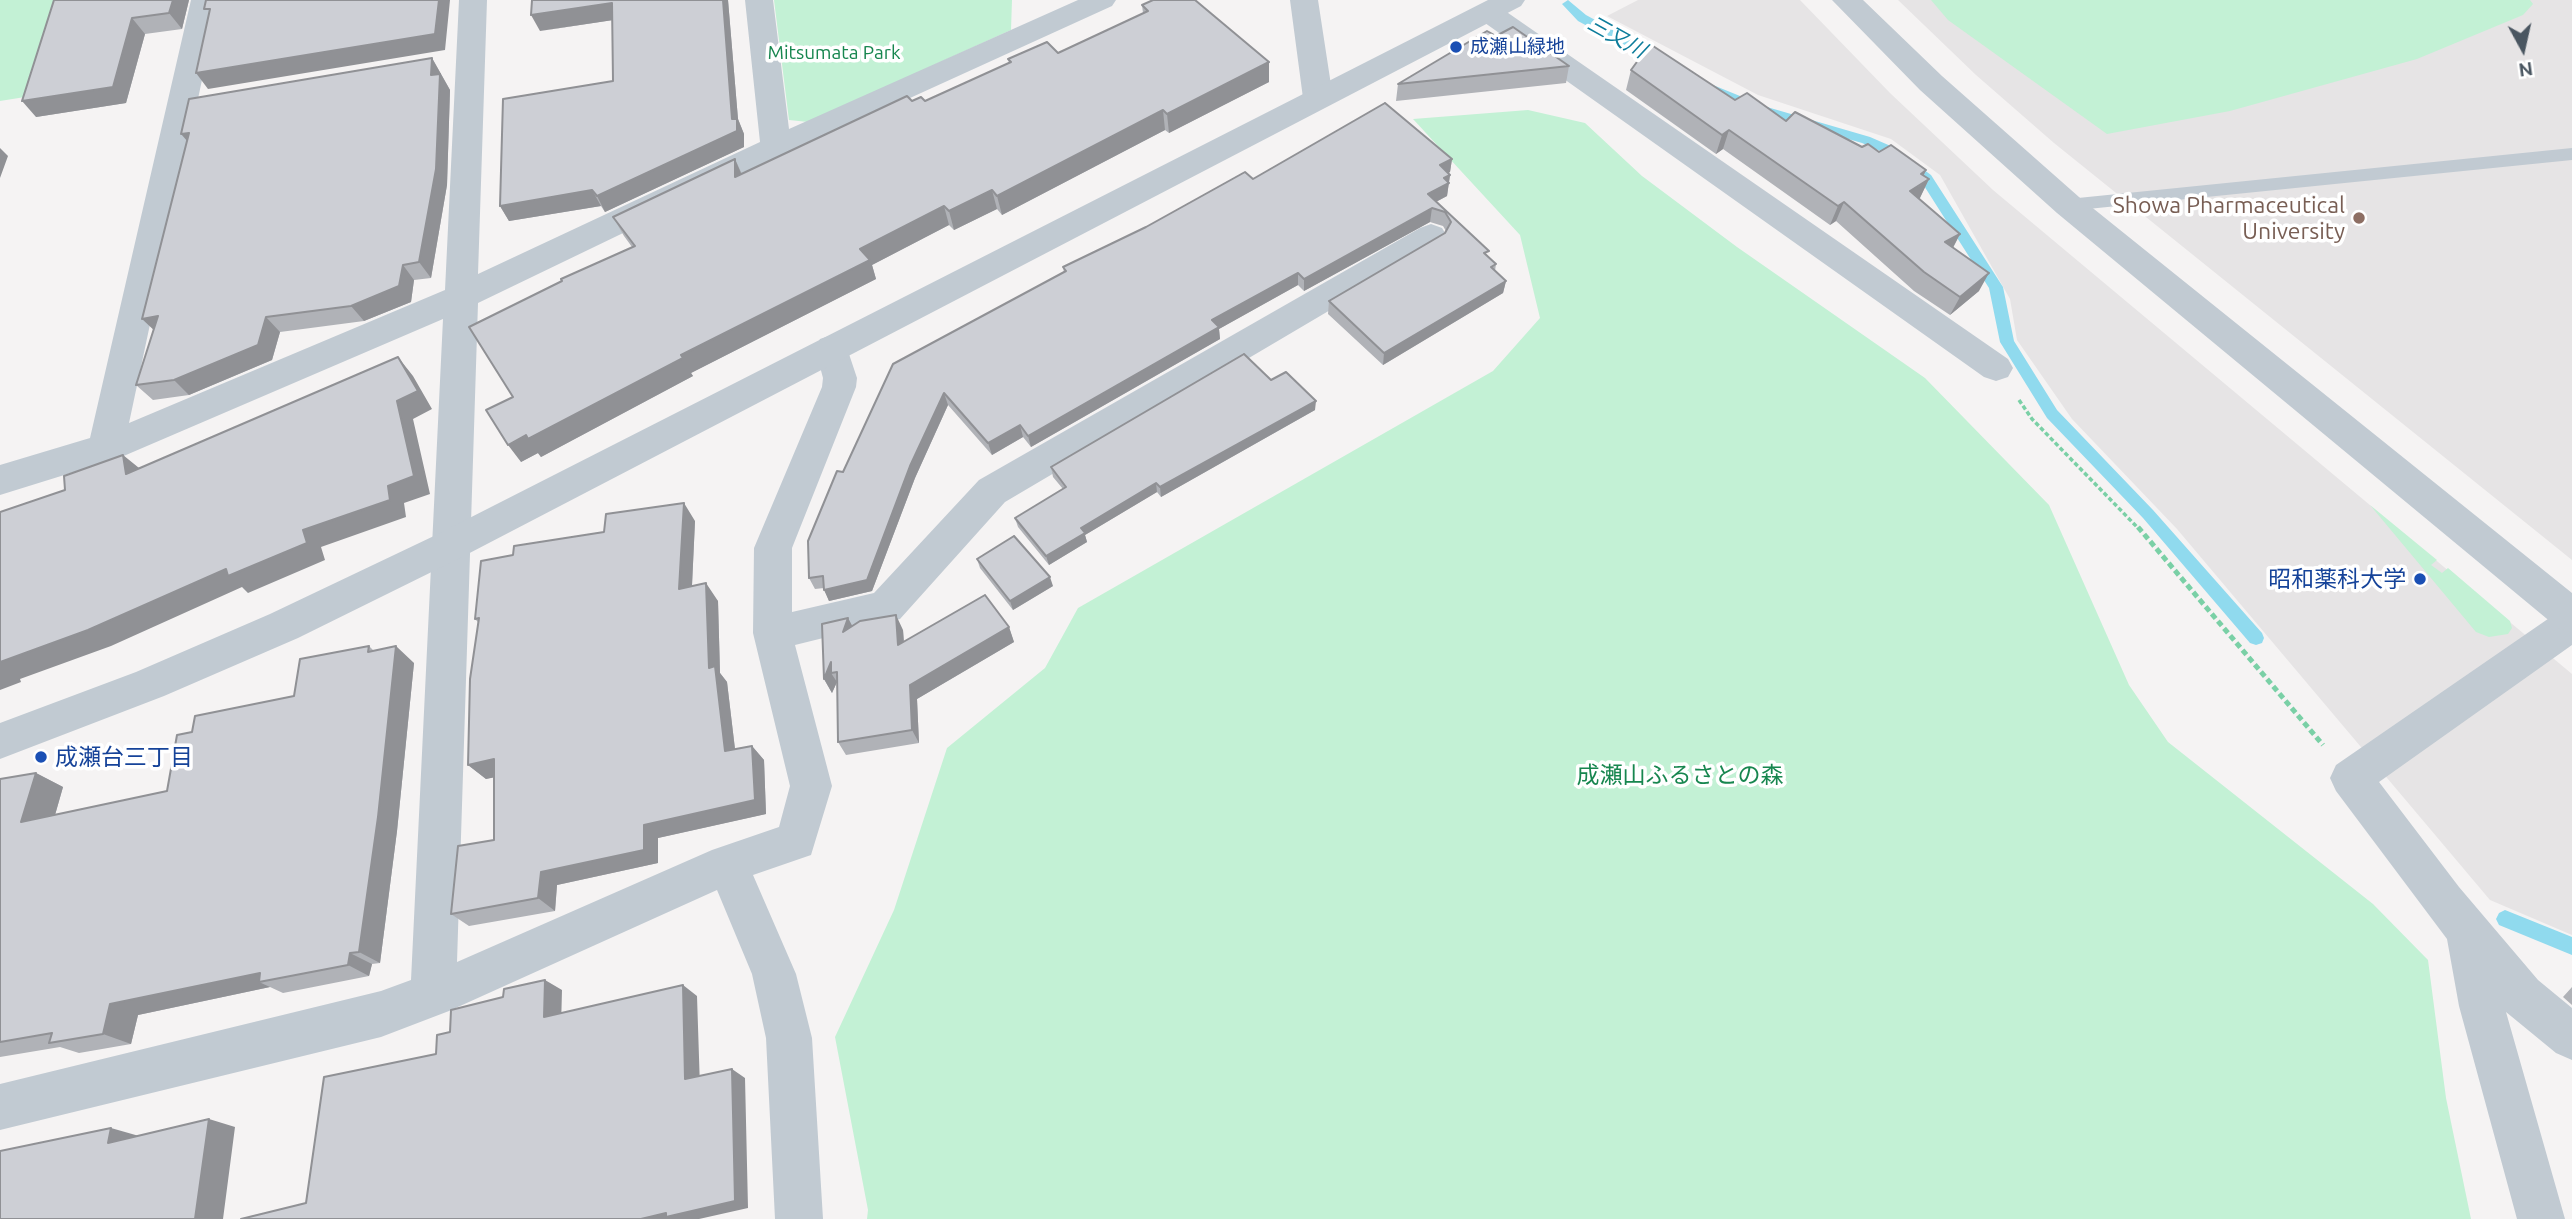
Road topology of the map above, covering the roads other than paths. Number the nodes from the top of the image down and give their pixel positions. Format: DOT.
graph roads {
  1 [pos="205,0"];
  2 [pos="473,0"];
  3 [pos="759,0"];
  4 [pos="1102,0"];
  5 [pos="1304,0"];
  6 [pos="1846,0"];
  7 [pos="1499,6"];
  8 [pos="1034,15"];
  9 [pos="1318,98"];
  10 [pos="776,147"];
  11 [pos="2572,154"];
  12 [pos="2068,205"];
  13 [pos="1431,236"];
  14 [pos="461,296"];
  15 [pos="832,348"];
  16 [pos="1996,368"];
  17 [pos="106,447"];
  18 [pos="0,480"];
  19 [pos="449,546"];
  20 [pos="2572,616"];
  21 [pos="2572,624"];
  22 [pos="772,633"];
  23 [pos="0,741"];
  24 [pos="727,864"];
  25 [pos="2467,929"];
  26 [pos="433,995"];
  27 [pos="2572,1037"];
  28 [pos="0,1107"];
  29 [pos="799,1219"];
  30 [pos="2541,1219"];
  1 -- 17 [label="street"];
  2 -- 14 [label="street"];
  3 -- 10 [label="street"];
  4 -- 8 [label="street"];
  5 -- 9 [label="street"];
  6 -- 12 [label="street"];
  7 -- 9 [label="street"];
  7 -- 16 [label="street"];
  8 -- 10 [label="street"];
  9 -- 15 [label="street"];
  10 -- 14 [label="street"];
  11 -- 12 [label="lane"];
  12 -- 20 [label="street"];
  13 -- 22 [label="street"];
  14 -- 17 [label="street"];
  14 -- 19 [label="street"];
  15 -- 19 [label="street"];
  15 -- 22 [label="street"];
  17 -- 18 [label="street"];
  19 -- 23 [label="street"];
  19 -- 26 [label="street"];
  21 -- 25 [label="street"];
  22 -- 24 [label="street"];
  24 -- 26 [label="street"];
  24 -- 29 [label="street"];
  25 -- 27 [label="street"];
  25 -- 30 [label="street"];
  26 -- 28 [label="street"];
}
